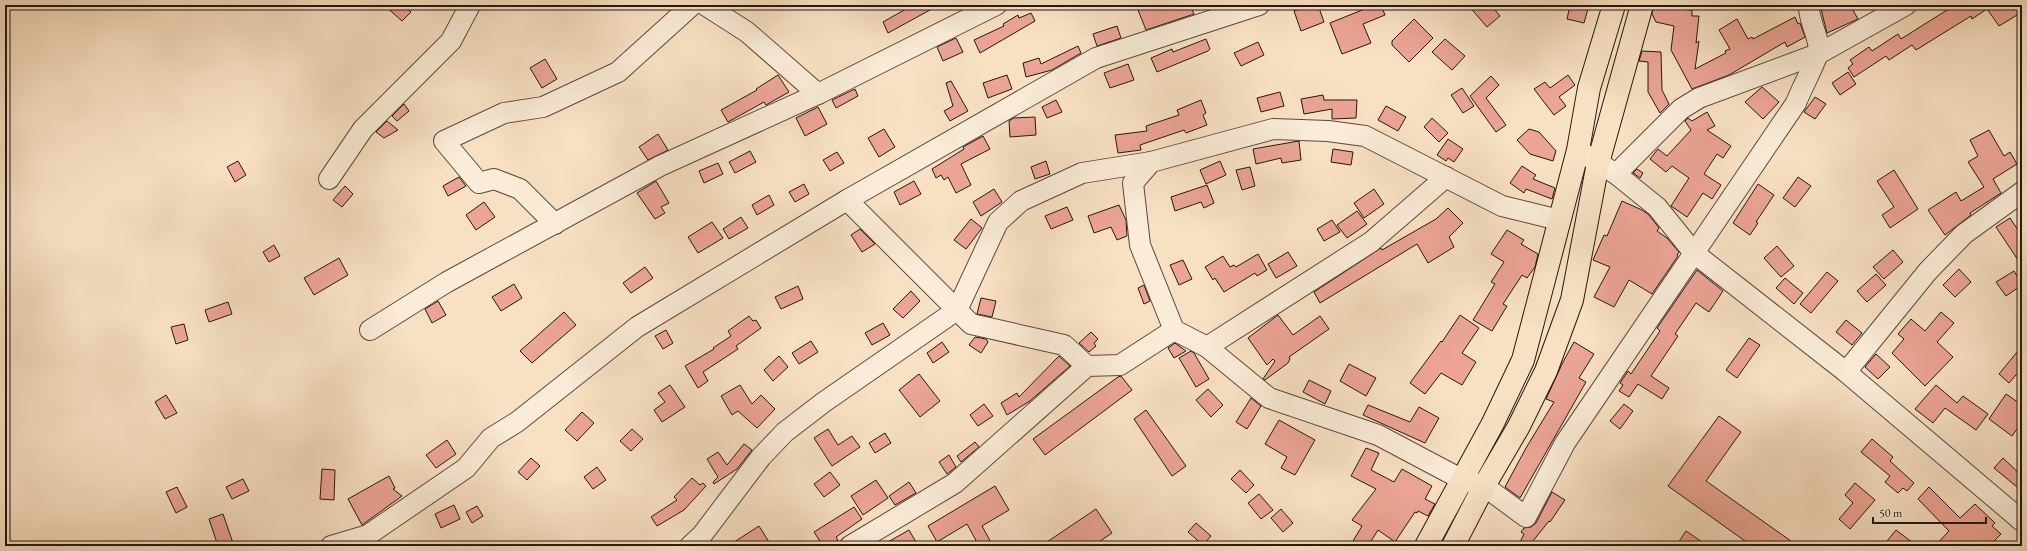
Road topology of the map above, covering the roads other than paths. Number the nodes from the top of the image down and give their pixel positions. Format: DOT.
graph roads {
  1 [pos="470,5"];
  2 [pos="692,5"];
  3 [pos="705,5"];
  4 [pos="996,5"];
  5 [pos="1260,5"];
  6 [pos="1614,5"];
  7 [pos="1642,5"];
  8 [pos="1809,5"];
  9 [pos="1906,5"];
  10 [pos="1820,53"];
  11 [pos="818,94"];
  12 [pos="1578,150"];
  13 [pos="1151,162"];
  14 [pos="1607,168"];
  15 [pos="1446,177"];
  16 [pos="329,179"];
  17 [pos="2022,192"];
  18 [pos="847,200"];
  19 [pos="1559,220"];
  20 [pos="555,224"];
  21 [pos="1694,252"];
  22 [pos="957,310"];
  23 [pos="370,330"];
  24 [pos="1174,330"];
  25 [pos="1207,347"];
  26 [pos="1523,360"];
  27 [pos="1087,366"];
  28 [pos="1546,371"];
  29 [pos="1846,372"];
  30 [pos="1461,479"];
  31 [pos="1484,486"];
  32 [pos="2022,521"];
  33 [pos="373,541"];
  34 [pos="331,546"];
  35 [pos="690,546"];
  36 [pos="850,546"];
  37 [pos="1426,546"];
  38 [pos="1453,546"];
  1 -- 16 [label="street"];
  2 -- 20 [label="street"];
  3 -- 11 [label="street"];
  4 -- 11 [label="street"];
  5 -- 18 [label="street"];
  6 -- 12 [label="main road"];
  7 -- 14 [label="main road"];
  8 -- 10 [label="street"];
  9 -- 10 [label="street"];
  10 -- 14 [label="street"];
  10 -- 21 [label="street"];
  11 -- 20 [label="street"];
  12 -- 14 [label="street"];
  12 -- 19 [label="main road"];
  13 -- 15 [label="street"];
  13 -- 22 [label="street"];
  13 -- 24 [label="street"];
  14 -- 21 [label="street"];
  14 -- 28 [label="main road"];
  15 -- 19 [label="street"];
  15 -- 25 [label="street"];
  17 -- 29 [label="street"];
  18 -- 22 [label="street"];
  18 -- 33 [label="street"];
  19 -- 26 [label="main road"];
  20 -- 23 [label="street"];
  21 -- 29 [label="street"];
  21 -- 31 [label="street"];
  22 -- 27 [label="street"];
  22 -- 35 [label="street"];
  24 -- 25 [label="street"];
  24 -- 27 [label="street"];
  25 -- 30 [label="street"];
  26 -- 28 [label="main road"];
  26 -- 30 [label="main road"];
  27 -- 36 [label="street"];
  28 -- 31 [label="main road"];
  29 -- 32 [label="street"];
  30 -- 31 [label="street"];
  30 -- 37 [label="main road"];
  31 -- 38 [label="main road"];
  33 -- 34 [label="street"];
}
